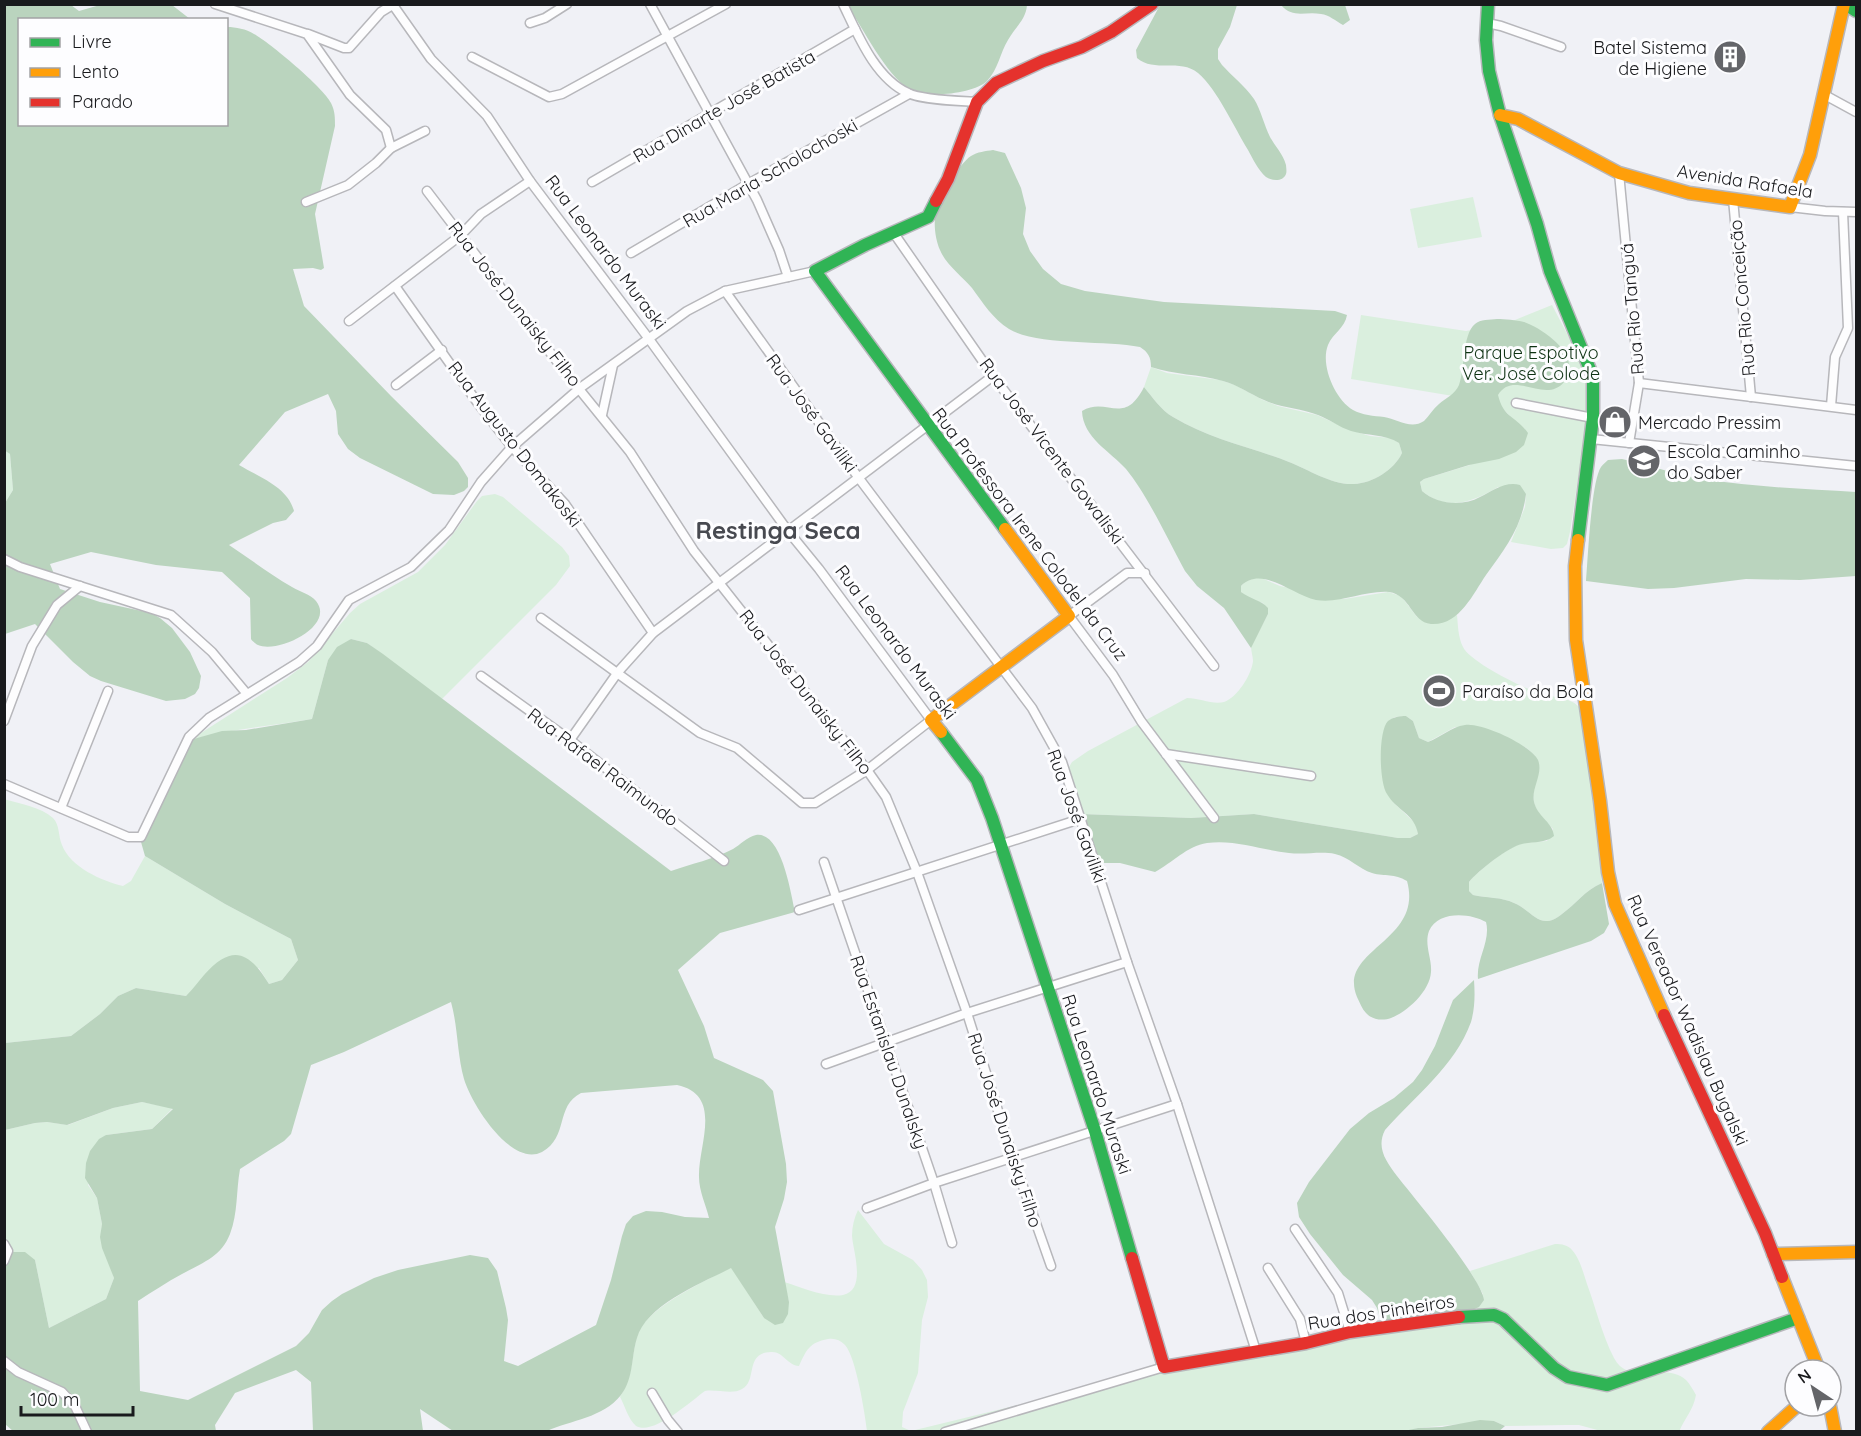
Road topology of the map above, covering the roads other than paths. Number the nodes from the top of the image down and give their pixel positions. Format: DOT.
graph roads {
  1 [pos="215,4"];
  2 [pos="567,4"];
  3 [pos="650,4"];
  4 [pos="726,4"];
  5 [pos="843,4"];
  6 [pos="1152,4"];
  7 [pos="1488,4"];
  8 [pos="1844,4"];
  9 [pos="393,5"];
  10 [pos="1857,11"];
  11 [pos="530,23"];
  12 [pos="1487,23"];
  13 [pos="855,29"];
  14 [pos="308,34"];
  15 [pos="668,36"];
  16 [pos="1561,47"];
  17 [pos="472,57"];
  18 [pos="909,94"];
  19 [pos="1823,94"];
  20 [pos="977,102"];
  21 [pos="1857,112"];
  22 [pos="711,114"];
  23 [pos="1500,115"];
  24 [pos="425,131"];
  25 [pos="392,148"];
  26 [pos="1619,173"];
  27 [pos="530,181"];
  28 [pos="592,182"];
  29 [pos="748,184"];
  30 [pos="427,191"];
  31 [pos="1733,199"];
  32 [pos="306,202"];
  33 [pos="1790,207"];
  34 [pos="1843,212"];
  35 [pos="1857,212"];
  36 [pos="893,232"];
  37 [pos="461,235"];
  38 [pos="631,253"];
  39 [pos="815,271"];
  40 [pos="788,277"];
  41 [pos="395,286"];
  42 [pos="725,291"];
  43 [pos="349,321"];
  44 [pos="649,339"];
  45 [pos="442,350"];
  46 [pos="613,365"];
  47 [pos="993,376"];
  48 [pos="1639,383"];
  49 [pos="396,385"];
  50 [pos="580,388"];
  51 [pos="1751,397"];
  52 [pos="1516,403"];
  53 [pos="1831,406"];
  54 [pos="1857,411"];
  55 [pos="602,415"];
  56 [pos="1593,418"];
  57 [pos="927,426"];
  58 [pos="1591,439"];
  59 [pos="1629,443"];
  60 [pos="512,447"];
  61 [pos="1857,466"];
  62 [pos="858,477"];
  63 [pos="788,531"];
  64 [pos="4,559"];
  65 [pos="1145,573"];
  66 [pos="721,583"];
  67 [pos="80,586"];
  68 [pos="1069,616"];
  69 [pos="540,618"];
  70 [pos="653,633"];
  71 [pos="1214,666"];
  72 [pos="1000,668"];
  73 [pos="618,672"];
  74 [pos="481,676"];
  75 [pos="108,691"];
  76 [pos="247,694"];
  77 [pos="931,720"];
  78 [pos="4,721"];
  79 [pos="570,740"];
  80 [pos="1166,754"];
  81 [pos="867,770"];
  82 [pos="1311,776"];
  83 [pos="4,784"];
  84 [pos="61,808"];
  85 [pos="1214,818"];
  86 [pos="1080,819"];
  87 [pos="1000,845"];
  88 [pos="724,861"];
  89 [pos="824,862"];
  90 [pos="917,872"];
  91 [pos="834,897"];
  92 [pos="799,910"];
  93 [pos="1127,962"];
  94 [pos="1048,989"];
  95 [pos="967,1013"];
  96 [pos="886,1041"];
  97 [pos="826,1064"];
  98 [pos="1177,1104"];
  99 [pos="1095,1131"];
  100 [pos="1013,1158"];
  101 [pos="934,1183"];
  102 [pos="867,1208"];
  103 [pos="1295,1228"];
  104 [pos="952,1243"];
  105 [pos="4,1244"];
  106 [pos="1857,1252"];
  107 [pos="1773,1254"];
  108 [pos="4,1261"];
  109 [pos="1050,1266"];
  110 [pos="1269,1268"];
  111 [pos="1798,1318"];
  112 [pos="1350,1332"];
  113 [pos="1306,1343"];
  114 [pos="1256,1351"];
  115 [pos="1814,1358"];
  116 [pos="4,1361"];
  117 [pos="1164,1368"];
  118 [pos="652,1393"];
  119 [pos="1783,1418"];
  120 [pos="87,1431"];
  121 [pos="678,1431"];
  122 [pos="945,1431"];
  123 [pos="1768,1431"];
  1 -- 14 [label="street"];
  2 -- 11 [label="street"];
  3 -- 15 [label="street"];
  4 -- 15 [label="street"];
  5 -- 13 [label="street"];
  6 -- 20 [label="street"];
  7 -- 12 [label="street, Rua Vereador Wadislau Bugalski"];
  8 -- 10 [label="street"];
  8 -- 19 [label="street"];
  9 -- 14 [label="street"];
  9 -- 27 [label="street, Rua Leonardo Muraski"];
  12 -- 16 [label="street"];
  12 -- 23 [label="street, Rua Vereador Wadislau Bugalski"];
  13 -- 18 [label="street"];
  13 -- 22 [label="street, Rua Dinarte José Batista"];
  14 -- 25 [label="street"];
  15 -- 17 [label="street"];
  15 -- 22 [label="street"];
  18 -- 20 [label="street"];
  18 -- 29 [label="street, Rua Maria Scholochoski"];
  19 -- 21 [label="street"];
  19 -- 33 [label="street"];
  20 -- 36 [label="street"];
  22 -- 28 [label="street, Rua Dinarte José Batista"];
  22 -- 29 [label="street"];
  23 -- 26 [label="street, Avenida Rafaela"];
  23 -- 56 [label="street, Rua Vereador Wadislau Bugalski"];
  24 -- 25 [label="street"];
  25 -- 32 [label="street"];
  26 -- 31 [label="street, Avenida Rafaela"];
  26 -- 48 [label="street, Rua Rio Tanguá"];
  27 -- 37 [label="street"];
  27 -- 44 [label="street, Rua Leonardo Muraski"];
  29 -- 38 [label="street, Rua Maria Scholochoski"];
  29 -- 40 [label="street"];
  30 -- 37 [label="street, Rua José Dunaisky Filho"];
  31 -- 33 [label="street, Avenida Rafaela"];
  31 -- 51 [label="street, Rua Rio Conceição"];
  33 -- 34 [label="street, Avenida Rafaela"];
  34 -- 35 [label="street, Avenida Rafaela"];
  34 -- 53 [label="street"];
  36 -- 39 [label="street"];
  36 -- 47 [label="street, Rua José Vicente Gowaliski"];
  37 -- 41 [label="street"];
  37 -- 50 [label="street, Rua José Dunaisky Filho"];
  39 -- 40 [label="street"];
  39 -- 57 [label="street, Rua Professora Irene Colodel da Cruz"];
  40 -- 42 [label="street"];
  41 -- 43 [label="street"];
  41 -- 45 [label="street, Rua Augusto Domakoski"];
  42 -- 44 [label="street"];
  42 -- 62 [label="street, Rua José Gaviliki"];
  44 -- 46 [label="street"];
  44 -- 63 [label="street, Rua Leonardo Muraski"];
  45 -- 49 [label="street"];
  45 -- 60 [label="street, Rua Augusto Domakoski"];
  46 -- 50 [label="street"];
  46 -- 55 [label="street"];
  47 -- 57 [label="street"];
  47 -- 65 [label="street, Rua José Vicente Gowaliski"];
  48 -- 51 [label="street"];
  48 -- 59 [label="street, Rua Rio Tanguá"];
  50 -- 55 [label="street, Rua José Dunaisky Filho"];
  50 -- 60 [label="street"];
  51 -- 53 [label="street"];
  52 -- 56 [label="street"];
  53 -- 54 [label="street"];
  55 -- 66 [label="street, Rua José Dunaisky Filho"];
  56 -- 58 [label="street, Rua Vereador Wadislau Bugalski"];
  57 -- 62 [label="street"];
  57 -- 68 [label="street, Rua Professora Irene Colodel da Cruz"];
  58 -- 59 [label="street"];
  58 -- 107 [label="street, Rua Vereador Wadislau Bugalski"];
  59 -- 61 [label="street"];
  60 -- 70 [label="street, Rua Augusto Domakoski"];
  60 -- 76 [label="street"];
  62 -- 63 [label="street"];
  62 -- 72 [label="street, Rua José Gaviliki"];
  63 -- 66 [label="street"];
  63 -- 77 [label="street, Rua Leonardo Muraski"];
  64 -- 67 [label="street"];
  65 -- 68 [label="street"];
  65 -- 71 [label="street, Rua José Vicente Gowaliski"];
  66 -- 70 [label="street"];
  66 -- 81 [label="street, Rua José Dunaisky Filho"];
  67 -- 76 [label="street"];
  67 -- 78 [label="street"];
  68 -- 72 [label="street"];
  68 -- 80 [label="street, Rua Professora Irene Colodel da Cruz"];
  69 -- 73 [label="street"];
  70 -- 73 [label="street"];
  72 -- 77 [label="street"];
  72 -- 86 [label="street, Rua José Gaviliki"];
  73 -- 79 [label="street"];
  73 -- 81 [label="street"];
  74 -- 79 [label="street, Rua Rafael Raimundo"];
  75 -- 84 [label="street"];
  76 -- 84 [label="street"];
  77 -- 81 [label="street"];
  77 -- 87 [label="street, Rua Leonardo Muraski"];
  79 -- 88 [label="street, Rua Rafael Raimundo"];
  80 -- 82 [label="street"];
  80 -- 85 [label="street, Rua Professora Irene Colodel da Cruz"];
  81 -- 90 [label="street, Rua José Dunaisky Filho"];
  83 -- 84 [label="street"];
  86 -- 87 [label="street"];
  86 -- 93 [label="street, Rua José Gaviliki"];
  87 -- 90 [label="street"];
  87 -- 94 [label="street, Rua Leonardo Muraski"];
  89 -- 91 [label="street, Rua Estanislau Dunalsky"];
  90 -- 91 [label="street"];
  90 -- 95 [label="street, Rua José Dunaisky Filho"];
  91 -- 92 [label="street"];
  91 -- 96 [label="street, Rua Estanislau Dunalsky"];
  93 -- 94 [label="street"];
  93 -- 98 [label="street, Rua José Gaviliki"];
  94 -- 95 [label="street"];
  94 -- 99 [label="street, Rua Leonardo Muraski"];
  95 -- 96 [label="street"];
  95 -- 100 [label="street, Rua José Dunaisky Filho"];
  96 -- 97 [label="street"];
  96 -- 101 [label="street, Rua Estanislau Dunalsky"];
  98 -- 99 [label="street"];
  98 -- 114 [label="street, Rua José Gaviliki"];
  99 -- 100 [label="street"];
  99 -- 117 [label="street, Rua Leonardo Muraski"];
  100 -- 101 [label="street"];
  100 -- 109 [label="street, Rua José Dunaisky Filho"];
  101 -- 102 [label="street"];
  101 -- 104 [label="street, Rua Estanislau Dunalsky"];
  103 -- 112 [label="street"];
  105 -- 108 [label="street"];
  106 -- 107 [label="street"];
  107 -- 111 [label="street, Rua Vereador Wadislau Bugalski"];
  110 -- 113 [label="street"];
  111 -- 112 [label="street, Rua dos Pinheiros"];
  111 -- 115 [label="street, Rua Vereador Wadislau Bugalski"];
  112 -- 113 [label="street, Rua dos Pinheiros"];
  113 -- 114 [label="street, Rua dos Pinheiros"];
  114 -- 117 [label="street, Rua dos Pinheiros"];
  116 -- 120 [label="street"];
  117 -- 122 [label="street, Rua dos Pinheiros"];
  118 -- 121 [label="street"];
  119 -- 123 [label="street"];
}
